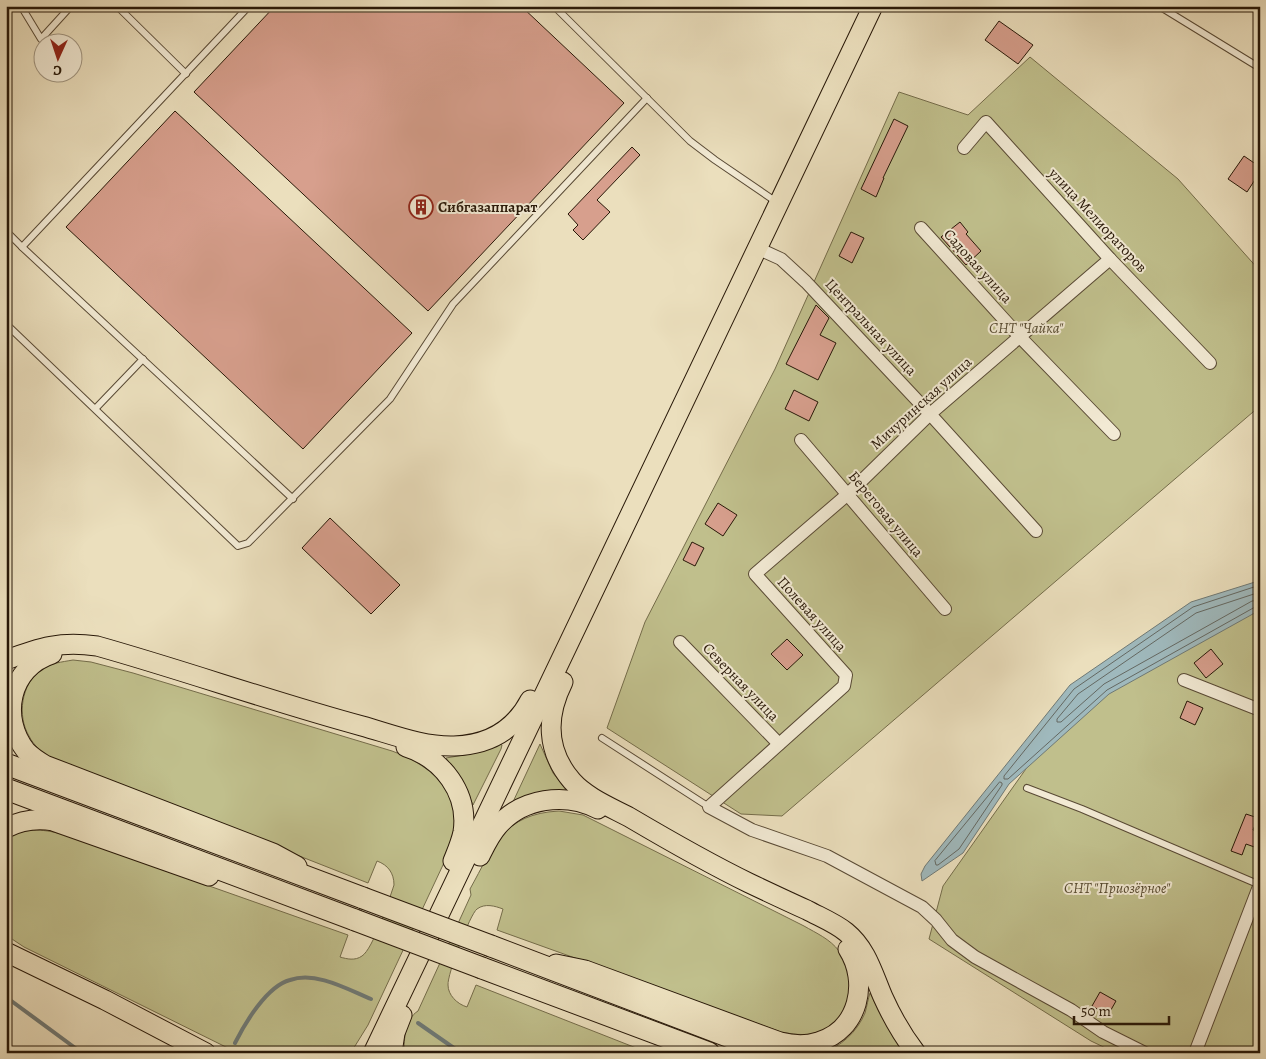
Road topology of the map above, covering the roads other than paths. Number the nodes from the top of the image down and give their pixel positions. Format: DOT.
graph roads {
  1 [pos="21,6"];
  2 [pos="71,6"];
  3 [pos="117,6"];
  4 [pos="249,6"];
  5 [pos="554,6"];
  6 [pos="873,6"];
  7 [pos="1159,6"];
  8 [pos="1260,68"];
  9 [pos="186,74"];
  10 [pos="647,98"];
  11 [pos="964,148"];
  12 [pos="779,204"];
  13 [pos="922,228"];
  14 [pos="6,231"];
  15 [pos="22,247"];
  16 [pos="757,248"];
  17 [pos="1110,259"];
  18 [pos="6,324"];
  19 [pos="1020,337"];
  20 [pos="705,356"];
  21 [pos="143,359"];
  22 [pos="1210,363"];
  23 [pos="96,408"];
  24 [pos="930,414"];
  25 [pos="1114,434"];
  26 [pos="801,440"];
  27 [pos="848,494"];
  28 [pos="293,499"];
  29 [pos="1036,531"];
  30 [pos="755,574"];
  31 [pos="945,610"];
  32 [pos="680,642"];
  33 [pos="6,660"];
  34 [pos="1184,680"];
  35 [pos="221,685"];
  36 [pos="1260,710"];
  37 [pos="321,715"];
  38 [pos="602,738"];
  39 [pos="779,744"];
  40 [pos="6,764"];
  41 [pos="1027,788"];
  42 [pos="6,789"];
  43 [pos="709,807"];
  44 [pos="6,828"];
  45 [pos="683,848"];
  46 [pos="739,878"];
  47 [pos="1260,885"];
  48 [pos="330,886"];
  49 [pos="322,908"];
  50 [pos="441,910"];
  51 [pos="6,942"];
  52 [pos="6,952"];
  53 [pos="523,958"];
  54 [pos="413,968"];
  55 [pos="513,980"];
  56 [pos="105,1000"];
  57 [pos="187,1042"];
  58 [pos="206,1053"];
  59 [pos="218,1053"];
  60 [pos="358,1053"];
  61 [pos="373,1053"];
  62 [pos="392,1053"];
  63 [pos="680,1053"];
  64 [pos="709,1053"];
  65 [pos="772,1053"];
  66 [pos="916,1053"];
  67 [pos="1145,1053"];
  68 [pos="1195,1053"];
  1 -- 2 [label="lane"];
  3 -- 9 [label="lane"];
  4 -- 9 [label="lane"];
  5 -- 10 [label="lane"];
  6 -- 12 [label="main road"];
  7 -- 8 [label="lane"];
  9 -- 15 [label="lane"];
  10 -- 12 [label="lane"];
  10 -- 28 [label="lane"];
  11 -- 17 [label="street, улица Мелиораторов"];
  12 -- 16 [label="main road"];
  13 -- 19 [label="street, Садовая улица"];
  14 -- 15 [label="lane"];
  15 -- 21 [label="lane"];
  16 -- 20 [label="main road"];
  16 -- 24 [label="street, Центральная улица"];
  17 -- 19 [label="street, Мичуринская улица"];
  17 -- 22 [label="street, улица Мелиораторов"];
  18 -- 23 [label="lane"];
  19 -- 24 [label="street, Мичуринская улица"];
  19 -- 25 [label="street, Садовая улица"];
  20 -- 37 [label="main road"];
  20 -- 45 [label="main road"];
  20 -- 50 [label="main road"];
  21 -- 23 [label="lane"];
  21 -- 28 [label="lane"];
  23 -- 28 [label="lane"];
  24 -- 27 [label="street, Мичуринская улица"];
  24 -- 29 [label="street, Центральная улица"];
  26 -- 27 [label="street, Береговая улица"];
  27 -- 30 [label="street, Мичуринская улица"];
  27 -- 31 [label="street, Береговая улица"];
  30 -- 39 [label="street, Полевая улица"];
  32 -- 39 [label="street, Северная улица"];
  33 -- 35 [label="main road"];
  34 -- 36 [label="street"];
  35 -- 37 [label="main road"];
  35 -- 48 [label="main road"];
  37 -- 50 [label="main road"];
  38 -- 43 [label="lane"];
  39 -- 43 [label="street"];
  40 -- 48 [label="highway"];
  41 -- 47 [label="lane"];
  42 -- 49 [label="highway"];
  43 -- 67 [label="street"];
  44 -- 49 [label="main road"];
  45 -- 46 [label="main road"];
  45 -- 50 [label="main road"];
  46 -- 53 [label="main road"];
  46 -- 66 [label="main road"];
  47 -- 68 [label="street"];
  48 -- 53 [label="highway, bridge"];
  49 -- 55 [label="highway, bridge"];
  50 -- 54 [label="main road"];
  51 -- 56 [label="main road"];
  52 -- 56 [label="main road"];
  53 -- 65 [label="highway"];
  54 -- 60 [label="main road"];
  54 -- 61 [label="main road"];
  54 -- 62 [label="main road"];
  55 -- 63 [label="main road"];
  55 -- 64 [label="highway"];
  56 -- 57 [label="main road"];
  57 -- 58 [label="main road"];
  57 -- 59 [label="main road"];
}
